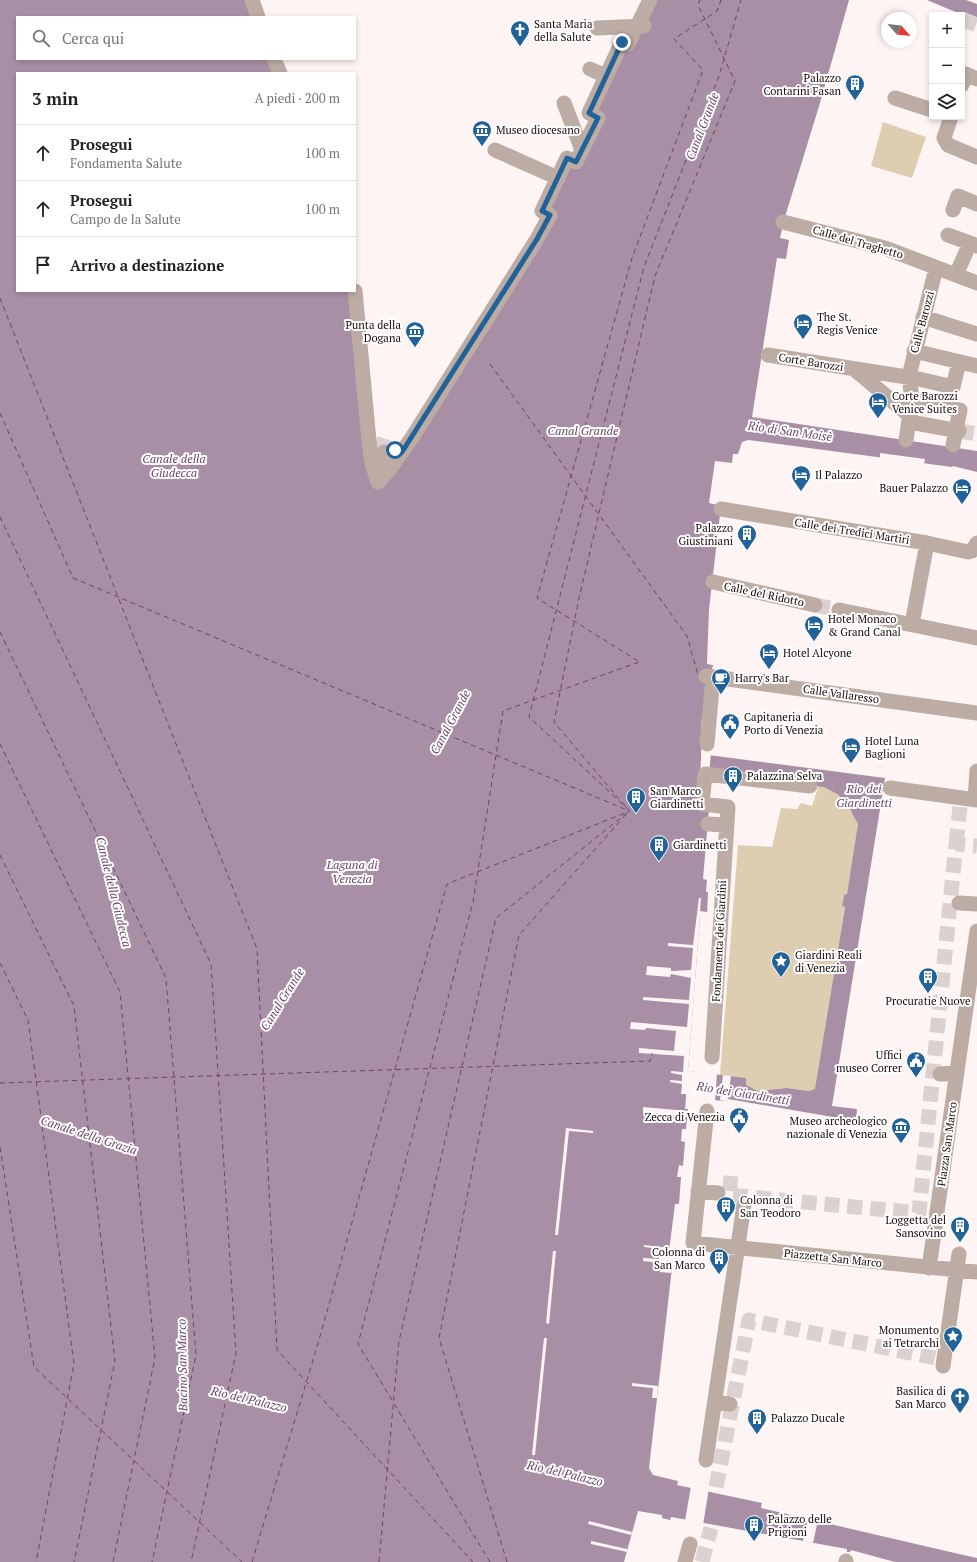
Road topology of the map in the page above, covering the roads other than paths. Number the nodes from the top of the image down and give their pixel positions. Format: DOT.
graph roads {
  1 [pos="252,0"];
  2 [pos="650,0"];
  3 [pos="258,16"];
  4 [pos="640,26"];
  5 [pos="597,28"];
  6 [pos="274,60"];
  7 [pos="590,69"];
  8 [pos="280,72"];
  9 [pos="606,76"];
  10 [pos="977,79"];
  11 [pos="962,84"];
  12 [pos="895,98"];
  13 [pos="564,103"];
  14 [pos="929,109"];
  15 [pos="950,120"];
  16 [pos="495,150"];
  17 [pos="582,150"];
  18 [pos="977,157"];
  19 [pos="558,178"];
  20 [pos="977,204"];
  21 [pos="953,210"];
  22 [pos="783,222"];
  23 [pos="948,235"];
  24 [pos="973,244"];
  25 [pos="936,268"];
  26 [pos="956,275"];
  27 [pos="977,283"];
  28 [pos="355,292"];
  29 [pos="923,317"];
  30 [pos="977,334"];
  31 [pos="914,351"];
  32 [pos="768,355"];
  33 [pos="959,362"];
  34 [pos="977,366"];
  35 [pos="854,369"];
  36 [pos="912,377"];
  37 [pos="883,394"];
  38 [pos="914,400"];
  39 [pos="910,419"];
  40 [pos="906,440"];
  41 [pos="721,509"];
  42 [pos="927,543"];
  43 [pos="977,543"];
  44 [pos="713,582"];
  45 [pos="815,605"];
  46 [pos="839,610"];
  47 [pos="912,624"];
  48 [pos="977,638"];
  49 [pos="977,713"];
  50 [pos="707,744"];
  51 [pos="977,771"];
  52 [pos="804,786"];
  53 [pos="890,788"];
  54 [pos="970,799"];
  55 [pos="708,824"];
  56 [pos="726,825"];
  57 [pos="959,903"];
  58 [pos="977,904"];
  59 [pos="977,931"];
  60 [pos="712,1057"];
  61 [pos="957,1073"];
  62 [pos="940,1074"];
  63 [pos="707,1111"];
  64 [pos="698,1191"];
  65 [pos="718,1193"];
  66 [pos="744,1207"];
  67 [pos="738,1248"];
  68 [pos="959,1254"];
  69 [pos="929,1268"];
  70 [pos="957,1270"];
  71 [pos="977,1272"];
  72 [pos="941,1361"];
  73 [pos="710,1459"];
  74 [pos="690,1544"];
  75 [pos="687,1562"];
  1 -- 3 [label="street"];
  2 -- 4 [label="street"];
  4 -- 5 [label="street"];
  4 -- 9 [label="street"];
  6 -- 8 [label="street"];
  7 -- 9 [label="street"];
  9 -- 17 [label="street"];
  10 -- 11 [label="street"];
  12 -- 14 [label="street"];
  13 -- 17 [label="street"];
  15 -- 18 [label="street"];
  16 -- 19 [label="street"];
  17 -- 19 [label="street"];
  19 -- 28 [label="street"];
  20 -- 21 [label="street"];
  22 -- 25 [label="street, Calle del Traghetto"];
  23 -- 24 [label="street"];
  24 -- 26 [label="street"];
  25 -- 26 [label="street, Calle del Traghetto"];
  25 -- 29 [label="street, Calle Barozzi"];
  26 -- 27 [label="street, Calle del Traghetto"];
  29 -- 30 [label="street"];
  29 -- 31 [label="street, Calle Barozzi"];
  31 -- 33 [label="street"];
  31 -- 36 [label="street, Calle Barozzi"];
  32 -- 35 [label="street, Corte Barozzi"];
  33 -- 34 [label="street"];
  33 -- 36 [label="street, Corte Barozzi"];
  35 -- 36 [label="street, Corte Barozzi"];
  35 -- 37 [label="street, Corte Barozzi"];
  36 -- 38 [label="street"];
  37 -- 38 [label="street, Corte Barozzi"];
  37 -- 39 [label="street, Corte Barozzi"];
  38 -- 39 [label="street"];
  38 -- 39 [label="street, Corte Barozzi"];
  39 -- 40 [label="street"];
  41 -- 42 [label="street, Calle dei Tredici Martiri"];
  42 -- 43 [label="street, Calle dei Tredici Martiri"];
  42 -- 47 [label="street"];
  44 -- 45 [label="street, Calle del Ridotto"];
  46 -- 47 [label="street"];
  47 -- 48 [label="street"];
  49 -- 50 [label="street, Calle Vallaresso"];
  51 -- 54 [label="street"];
  52 -- 56 [label="street, Fondamenta dei Giardini"];
  53 -- 54 [label="street"];
  55 -- 56 [label="street"];
  56 -- 60 [label="street, Fondamenta dei Giardini"];
  57 -- 58 [label="street"];
  59 -- 61 [label="street, Piazza San Marco"];
  61 -- 62 [label="street"];
  61 -- 69 [label="street, Piazza San Marco"];
  63 -- 64 [label="street"];
  64 -- 65 [label="street"];
  64 -- 67 [label="street, Piazzetta San Marco"];
  66 -- 67 [label="street"];
  67 -- 69 [label="street, Piazzetta San Marco"];
  67 -- 73 [label="street"];
  68 -- 70 [label="street"];
  69 -- 70 [label="street, Piazzetta San Marco"];
  70 -- 71 [label="street, Piazzetta San Marco"];
  70 -- 72 [label="street"];
  74 -- 75 [label="street"];
}
